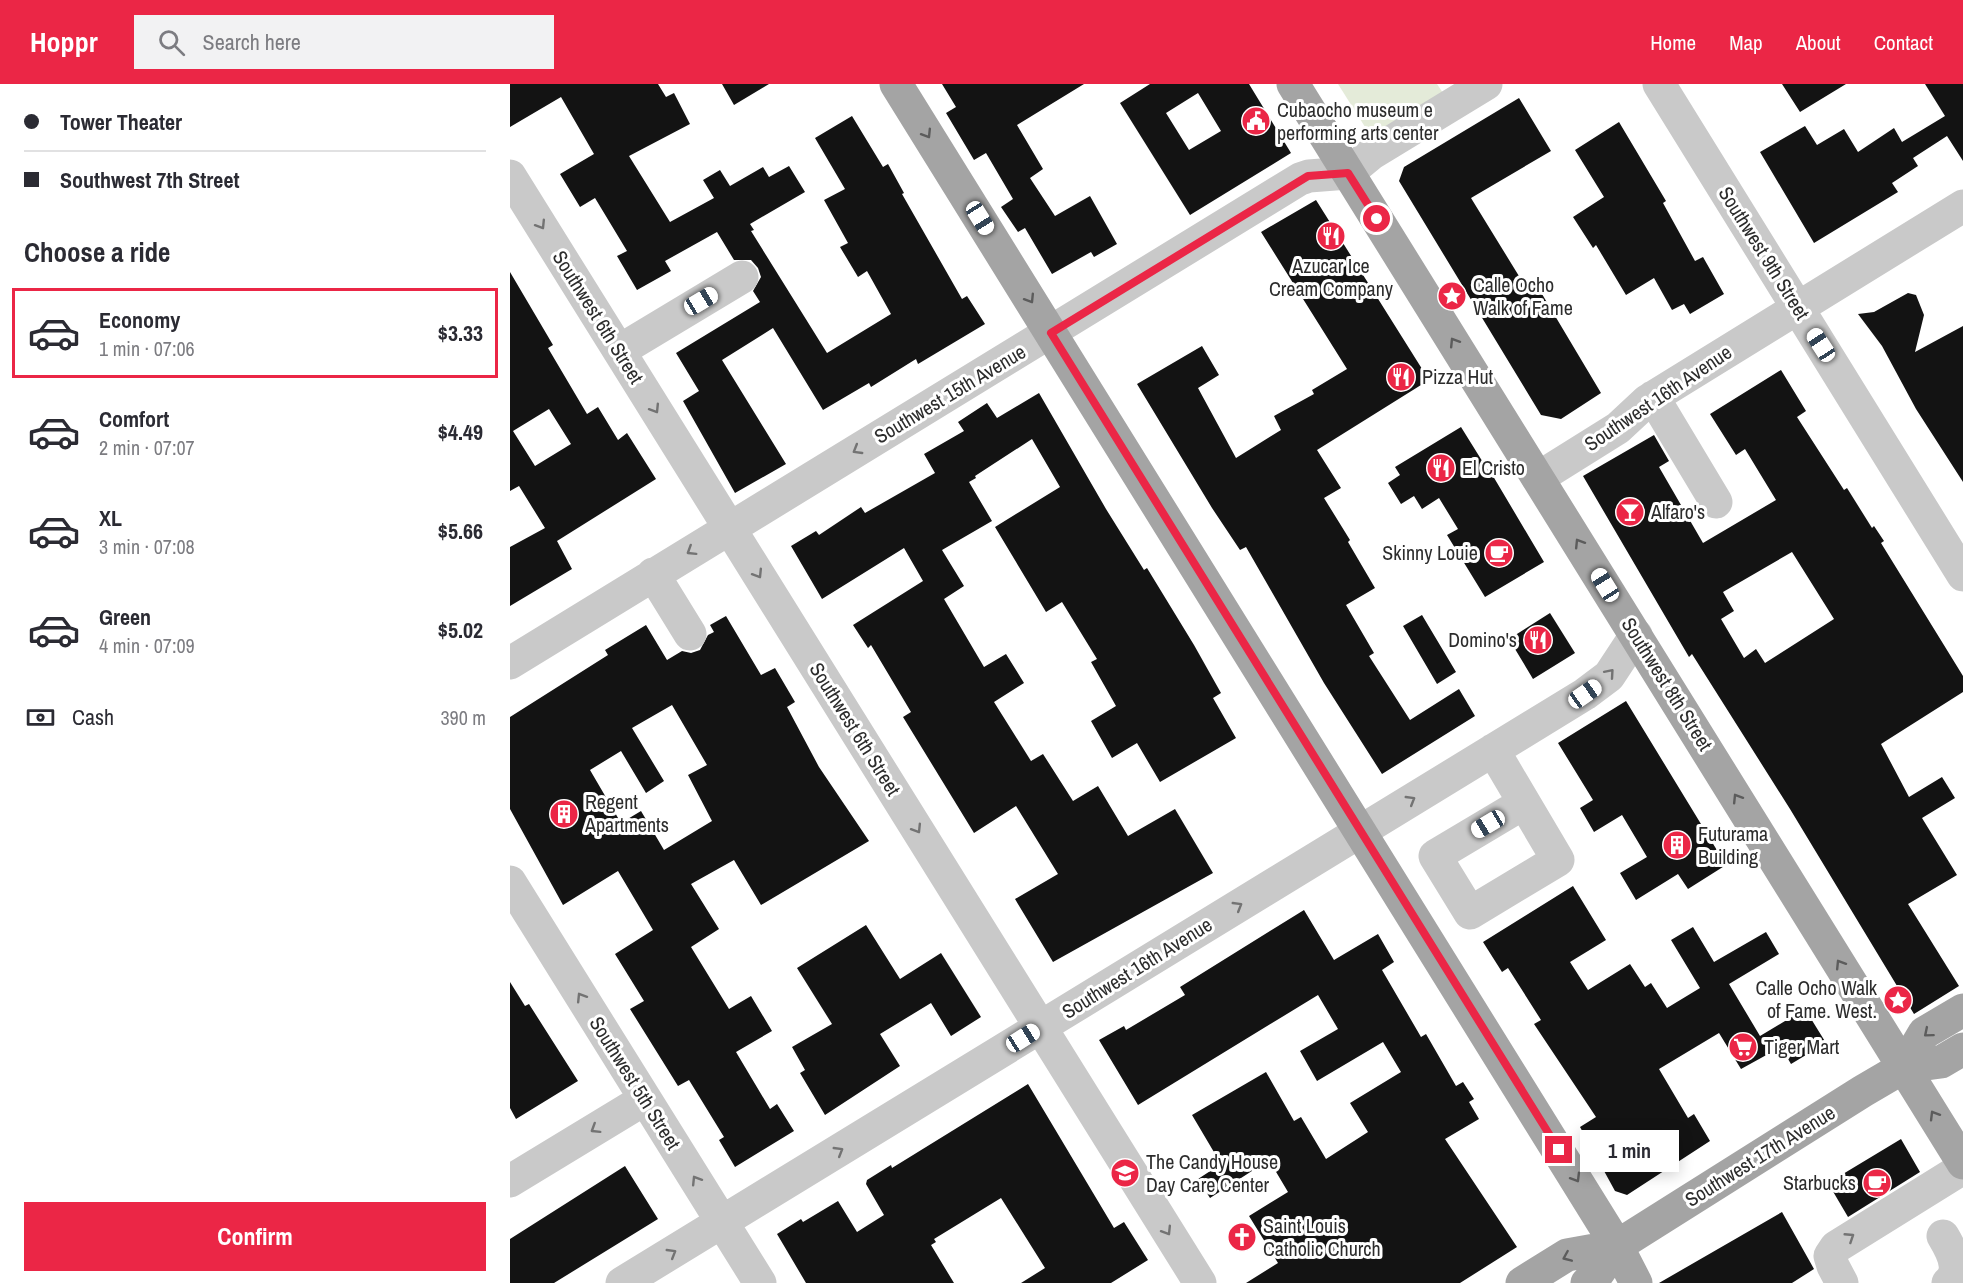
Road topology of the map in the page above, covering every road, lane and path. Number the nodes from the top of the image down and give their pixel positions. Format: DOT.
graph roads {
  1 [pos="896,84"];
  2 [pos="1293,84"];
  3 [pos="1486,84"];
  4 [pos="1659,84"];
  5 [pos="1348,173"];
  6 [pos="510,176"];
  7 [pos="1963,206"];
  8 [pos="742,277"];
  9 [pos="1798,307"];
  10 [pos="1051,333"];
  11 [pos="619,351"];
  12 [pos="1653,397"];
  13 [pos="1538,478"];
  14 [pos="1716,502"];
  15 [pos="729,527"];
  16 [pos="653,574"];
  17 [pos="1963,575"];
  18 [pos="690,634"];
  19 [pos="1636,635"];
  20 [pos="510,663"];
  21 [pos="1493,750"];
  22 [pos="1524,803"];
  23 [pos="1361,830"];
  24 [pos="510,882"];
  25 [pos="1963,1010"];
  26 [pos="1040,1027"];
  27 [pos="1963,1049"];
  28 [pos="1904,1067"];
  29 [pos="645,1099"];
  30 [pos="1963,1163"];
  31 [pos="1963,1168"];
  32 [pos="510,1181"];
  33 [pos="722,1222"];
  34 [pos="1943,1236"];
  35 [pos="1617,1246"];
  36 [pos="622,1283"];
  37 [pos="760,1283"];
  38 [pos="1200,1283"];
  39 [pos="1522,1283"];
  40 [pos="1587,1283"];
  41 [pos="1636,1283"];
  42 [pos="1842,1283"];
  43 [pos="1948,1283"];
  1 -- 10 [label="main road, one-way"];
  2 -- 5 [label="main road, Southwest 8th Street"];
  3 -- 5 [label="street"];
  4 -- 9 [label="street, Southwest 9th Street"];
  5 -- 10 [label="street, Southwest 15th Avenue"];
  13 -- 5 [label="main road, Southwest 8th Street, one-way"];
  6 -- 11 [label="street, Southwest 6th Street, one-way"];
  7 -- 9 [label="street, Southwest 16th Avenue"];
  8 -- 11 [label="street"];
  9 -- 12 [label="street, Southwest 16th Avenue"];
  9 -- 17 [label="street, Southwest 9th Street"];
  10 -- 15 [label="street, Southwest 15th Avenue, one-way"];
  10 -- 23 [label="main road"];
  11 -- 15 [label="street, Southwest 6th Street, one-way"];
  12 -- 13 [label="street, Southwest 16th Avenue"];
  12 -- 14 [label="street"];
  19 -- 13 [label="main road, Southwest 8th Street, one-way"];
  15 -- 16 [label="street, Southwest 15th Avenue, one-way"];
  15 -- 26 [label="street, Southwest 6th Street, one-way"];
  16 -- 18 [label="street"];
  16 -- 20 [label="street, Southwest 15th Avenue"];
  21 -- 19 [label="street, Southwest 16th Avenue, one-way"];
  28 -- 19 [label="main road, Southwest 8th Street, one-way"];
  21 -- 22 [label="street"];
  23 -- 21 [label="street, Southwest 16th Avenue, one-way"];
  26 -- 23 [label="street, Southwest 16th Avenue, one-way"];
  23 -- 35 [label="main road, one-way"];
  29 -- 24 [label="street, Southwest 5th Street, one-way"];
  25 -- 28 [label="main road, Southwest 17th Avenue, one-way"];
  33 -- 26 [label="street, Southwest 16th Avenue, one-way"];
  26 -- 38 [label="street, Southwest 6th Street, one-way"];
  27 -- 28 [label="main road, Southwest 17th Avenue"];
  30 -- 28 [label="main road, Southwest 8th Street, one-way"];
  28 -- 35 [label="main road, Southwest 17th Avenue"];
  29 -- 32 [label="street, one-way"];
  33 -- 29 [label="street, Southwest 5th Street, one-way"];
  42 -- 31 [label="street, one-way"];
  36 -- 33 [label="street, Southwest 16th Avenue, one-way"];
  33 -- 37 [label="street, Southwest 5th Street"];
  34 -- 43 [label="street"];
  35 -- 39 [label="main road, Southwest 17th Avenue, one-way"];
  35 -- 40 [label="main road, Southwest 17th Avenue"];
  35 -- 41 [label="main road"];
}
